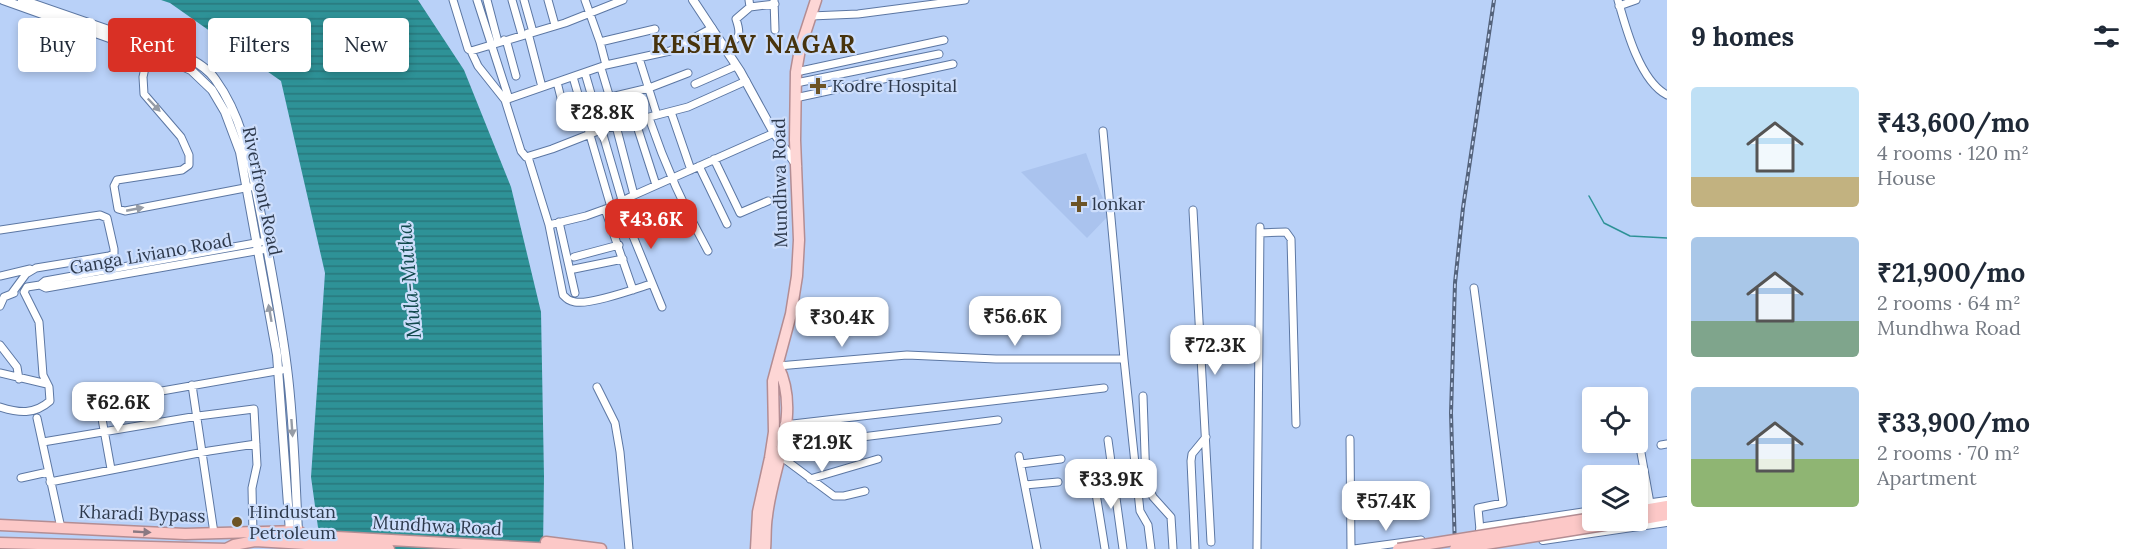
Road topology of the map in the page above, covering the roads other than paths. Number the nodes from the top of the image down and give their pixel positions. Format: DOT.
graph roads {
  1 [pos="3,0"];
  2 [pos="22,0"];
  3 [pos="453,0"];
  4 [pos="477,0"];
  5 [pos="487,0"];
  6 [pos="512,0"];
  7 [pos="524,0"];
  8 [pos="548,0"];
  9 [pos="585,0"];
  10 [pos="623,0"];
  11 [pos="693,0"];
  12 [pos="816,0"];
  13 [pos="965,0"];
  14 [pos="1636,0"];
  15 [pos="774,2"];
  16 [pos="749,3"];
  17 [pos="1618,3"];
  18 [pos="590,13"];
  19 [pos="811,16"];
  20 [pos="63,18"];
  21 [pos="65,18"];
  22 [pos="555,25"];
  23 [pos="712,28"];
  24 [pos="655,30"];
  25 [pos="775,30"];
  26 [pos="528,33"];
  27 [pos="944,40"];
  28 [pos="501,41"];
  29 [pos="600,42"];
  30 [pos="490,45"];
  31 [pos="725,48"];
  32 [pos="471,51"];
  33 [pos="939,54"];
  34 [pos="639,58"];
  35 [pos="953,64"];
  36 [pos="603,66"];
  37 [pos="736,66"];
  38 [pos="144,72"];
  39 [pos="193,72"];
  40 [pos="585,73"];
  41 [pos="688,73"];
  42 [pos="516,76"];
  43 [pos="573,77"];
  44 [pos="677,77"];
  45 [pos="796,77"];
  46 [pos="746,81"];
  47 [pos="556,82"];
  48 [pos="695,84"];
  49 [pos="542,87"];
  50 [pos="682,87"];
  51 [pos="649,88"];
  52 [pos="1667,95"];
  53 [pos="610,97"];
  54 [pos="795,98"];
  55 [pos="507,100"];
  56 [pos="671,112"];
  57 [pos="565,114"];
  58 [pos="653,116"];
  59 [pos="635,120"];
  60 [pos="617,125"];
  61 [pos="603,129"];
  62 [pos="1103,131"];
  63 [pos="774,134"];
  64 [pos="589,135"];
  65 [pos="528,157"];
  66 [pos="714,159"];
  67 [pos="699,166"];
  68 [pos="797,166"];
  69 [pos="691,170"];
  70 [pos="671,178"];
  71 [pos="656,185"];
  72 [pos="251,187"];
  73 [pos="634,195"];
  74 [pos="621,201"];
  75 [pos="768,201"];
  76 [pos="608,208"];
  77 [pos="1193,210"];
  78 [pos="559,222"];
  79 [pos="727,224"];
  80 [pos="549,225"];
  81 [pos="0,230"];
  82 [pos="619,245"];
  83 [pos="262,246"];
  84 [pos="708,251"];
  85 [pos="574,257"];
  86 [pos="623,259"];
  87 [pos="36,268"];
  88 [pos="574,269"];
  89 [pos="0,276"];
  90 [pos="651,284"];
  91 [pos="1474,288"];
  92 [pos="633,290"];
  93 [pos="24,292"];
  94 [pos="12,293"];
  95 [pos="575,294"];
  96 [pos="0,306"];
  97 [pos="662,307"];
  98 [pos="0,345"];
  99 [pos="1124,359"];
  100 [pos="778,366"];
  101 [pos="283,370"];
  102 [pos="0,373"];
  103 [pos="19,379"];
  104 [pos="47,384"];
  105 [pos="192,385"];
  106 [pos="597,387"];
  107 [pos="1104,388"];
  108 [pos="1143,396"];
  109 [pos="0,406"];
  110 [pos="198,416"];
  111 [pos="37,418"];
  112 [pos="998,420"];
  113 [pos="1296,424"];
  114 [pos="786,425"];
  115 [pos="774,426"];
  116 [pos="105,431"];
  117 [pos="1206,437"];
  118 [pos="1350,439"];
  119 [pos="1108,441"];
  120 [pos="43,442"];
  121 [pos="256,444"];
  122 [pos="781,451"];
  123 [pos="203,452"];
  124 [pos="1641,453"];
  125 [pos="878,459"];
  126 [pos="1061,459"];
  127 [pos="111,470"];
  128 [pos="48,472"];
  129 [pos="1093,475"];
  130 [pos="21,478"];
  131 [pos="810,479"];
  132 [pos="50,482"];
  133 [pos="1058,482"];
  134 [pos="1025,485"];
  135 [pos="866,491"];
  136 [pos="1667,501"];
  137 [pos="1650,503"];
  138 [pos="1667,506"];
  139 [pos="1648,509"];
  140 [pos="1582,513"];
  141 [pos="1667,515"];
  142 [pos="1648,518"];
  143 [pos="1582,520"];
  144 [pos="1667,522"];
  145 [pos="0,525"];
  146 [pos="1648,525"];
  147 [pos="61,528"];
  148 [pos="46,529"];
  149 [pos="1582,529"];
  150 [pos="1480,530"];
  151 [pos="294,531"];
  152 [pos="1602,531"];
  153 [pos="214,533"];
  154 [pos="253,533"];
  155 [pos="317,533"];
  156 [pos="1421,540"];
  157 [pos="1211,542"];
  158 [pos="0,543"];
  159 [pos="45,547"];
  160 [pos="1503,547"];
  161 [pos="211,549"];
  162 [pos="226,549"];
  163 [pos="389,549"];
  164 [pos="554,549"];
  165 [pos="601,549"];
  166 [pos="629,549"];
  167 [pos="756,549"];
  168 [pos="765,549"];
  169 [pos="1037,549"];
  170 [pos="1105,549"];
  171 [pos="1123,549"];
  172 [pos="1151,549"];
  173 [pos="1173,549"];
  174 [pos="1195,549"];
  175 [pos="1257,549"];
  176 [pos="1353,549"];
  177 [pos="1398,549"];
  178 [pos="1455,549"];
  1 -- 20 [label="street, Riverfront Road"];
  2 -- 21 [label="street, Riverfront Road"];
  3 -- 32 [label="street"];
  4 -- 30 [label="street"];
  5 -- 28 [label="street"];
  6 -- 26 [label="street"];
  7 -- 26 [label="street"];
  8 -- 22 [label="street"];
  9 -- 18 [label="street"];
  10 -- 18 [label="street"];
  11 -- 23 [label="street"];
  12 -- 19 [label="main road, Mundhwa Road"];
  13 -- 19 [label="street"];
  14 -- 17 [label="street"];
  15 -- 16 [label="street"];
  15 -- 25 [label="street"];
  16 -- 31 [label="street"];
  17 -- 52 [label="street"];
  18 -- 22 [label="street"];
  18 -- 29 [label="street"];
  19 -- 45 [label="main road, Mundhwa Road"];
  22 -- 26 [label="street"];
  23 -- 31 [label="street"];
  23 -- 34 [label="street"];
  24 -- 29 [label="street"];
  26 -- 28 [label="street"];
  26 -- 49 [label="street"];
  27 -- 45 [label="street"];
  28 -- 30 [label="street"];
  28 -- 42 [label="street"];
  29 -- 36 [label="street"];
  30 -- 32 [label="street"];
  30 -- 55 [label="street"];
  31 -- 37 [label="street"];
  32 -- 55 [label="street"];
  33 -- 45 [label="street"];
  34 -- 36 [label="street"];
  34 -- 51 [label="street"];
  35 -- 54 [label="street"];
  36 -- 40 [label="street"];
  36 -- 53 [label="street"];
  37 -- 46 [label="street"];
  37 -- 48 [label="street"];
  38 -- 72 [label="street, one-way"];
  39 -- 72 [label="street, Riverfront Road"];
  40 -- 43 [label="street"];
  40 -- 61 [label="street"];
  41 -- 44 [label="street"];
  43 -- 47 [label="street"];
  43 -- 64 [label="street"];
  44 -- 50 [label="street"];
  44 -- 51 [label="street"];
  45 -- 54 [label="main road, Mundhwa Road"];
  46 -- 56 [label="street"];
  46 -- 63 [label="street"];
  47 -- 49 [label="street"];
  47 -- 57 [label="street"];
  49 -- 55 [label="street"];
  51 -- 53 [label="street"];
  51 -- 58 [label="street"];
  53 -- 60 [label="street"];
  54 -- 68 [label="main road, Mundhwa Road"];
  55 -- 65 [label="street"];
  56 -- 58 [label="street"];
  56 -- 69 [label="street"];
  58 -- 59 [label="street"];
  58 -- 70 [label="street"];
  59 -- 60 [label="street"];
  59 -- 71 [label="street"];
  60 -- 61 [label="street"];
  60 -- 73 [label="street"];
  61 -- 64 [label="street"];
  61 -- 74 [label="street"];
  62 -- 99 [label="street"];
  63 -- 66 [label="street"];
  63 -- 68 [label="street"];
  64 -- 65 [label="street"];
  64 -- 76 [label="street"];
  65 -- 80 [label="street"];
  66 -- 67 [label="street"];
  66 -- 75 [label="street"];
  67 -- 69 [label="street"];
  67 -- 79 [label="street"];
  68 -- 100 [label="main road, Mundhwa Road"];
  69 -- 70 [label="street"];
  70 -- 71 [label="street"];
  70 -- 84 [label="street"];
  71 -- 73 [label="street"];
  72 -- 83 [label="street, Riverfront Road"];
  73 -- 74 [label="street"];
  74 -- 76 [label="street"];
  74 -- 90 [label="street"];
  76 -- 78 [label="street"];
  76 -- 82 [label="street"];
  77 -- 117 [label="street"];
  78 -- 80 [label="street"];
  78 -- 95 [label="street"];
  80 -- 92 [label="street"];
  81 -- 87 [label="street"];
  82 -- 85 [label="street"];
  82 -- 86 [label="street"];
  83 -- 93 [label="street, Ganga Liviano Road"];
  83 -- 101 [label="street, Riverfront Road"];
  86 -- 88 [label="street"];
  86 -- 92 [label="street"];
  87 -- 89 [label="street"];
  87 -- 94 [label="street"];
  90 -- 92 [label="street"];
  90 -- 97 [label="street"];
  91 -- 150 [label="street"];
  93 -- 94 [label="street, Ganga Liviano Road"];
  93 -- 104 [label="street"];
  94 -- 96 [label="street"];
  98 -- 103 [label="street"];
  99 -- 100 [label="street"];
  99 -- 172 [label="street"];
  100 -- 114 [label="main road, Mundhwa Road"];
  100 -- 115 [label="main road, Mundhwa Road"];
  101 -- 105 [label="street"];
  101 -- 151 [label="street, Riverfront Road"];
  102 -- 103 [label="street"];
  103 -- 104 [label="street"];
  104 -- 109 [label="street"];
  105 -- 110 [label="street"];
  105 -- 116 [label="street"];
  106 -- 166 [label="street"];
  107 -- 114 [label="street"];
  108 -- 173 [label="street"];
  110 -- 116 [label="street"];
  110 -- 121 [label="street"];
  110 -- 123 [label="street"];
  111 -- 120 [label="street"];
  112 -- 122 [label="street"];
  113 -- 175 [label="street"];
  114 -- 115 [label="street"];
  114 -- 122 [label="main road, Mundhwa Road"];
  115 -- 167 [label="main road, Mundhwa Road"];
  116 -- 120 [label="street"];
  116 -- 127 [label="street"];
  117 -- 157 [label="street"];
  117 -- 174 [label="street"];
  118 -- 176 [label="street"];
  119 -- 171 [label="street"];
  120 -- 128 [label="street"];
  121 -- 123 [label="street"];
  121 -- 154 [label="street"];
  122 -- 131 [label="street"];
  122 -- 168 [label="main road, Mundhwa Road"];
  123 -- 127 [label="street"];
  123 -- 153 [label="street"];
  124 -- 137 [label="street"];
  125 -- 131 [label="street"];
  126 -- 134 [label="street"];
  127 -- 132 [label="street"];
  128 -- 130 [label="street"];
  128 -- 132 [label="street"];
  129 -- 170 [label="street"];
  131 -- 135 [label="street"];
  132 -- 147 [label="street"];
  133 -- 134 [label="street"];
  134 -- 169 [label="street"];
  136 -- 137 [label="street"];
  138 -- 139 [label="highway"];
  140 -- 150 [label="street"];
  141 -- 142 [label="highway"];
  143 -- 177 [label="highway, bridge"];
  144 -- 146 [label="street"];
  145 -- 148 [label="highway, Kharadi Bypass"];
  147 -- 148 [label="highway, Kharadi Bypass"];
  147 -- 153 [label="highway, Kharadi Bypass, one-way"];
  148 -- 159 [label="street"];
  149 -- 178 [label="highway, bridge"];
  150 -- 160 [label="street"];
  151 -- 154 [label="highway, Kharadi Bypass"];
  151 -- 155 [label="highway, Kharadi Bypass"];
  152 -- 160 [label="street"];
  153 -- 154 [label="highway, Kharadi Bypass"];
  155 -- 164 [label="highway, Mundhwa Road"];
  155 -- 165 [label="highway"];
  156 -- 176 [label="street"];
  158 -- 159 [label="highway, Kharadi Bypass"];
  159 -- 161 [label="highway, Kharadi Bypass"];
  161 -- 162 [label="highway, Kharadi Bypass"];
  162 -- 163 [label="highway, Kharadi Bypass"];
}
